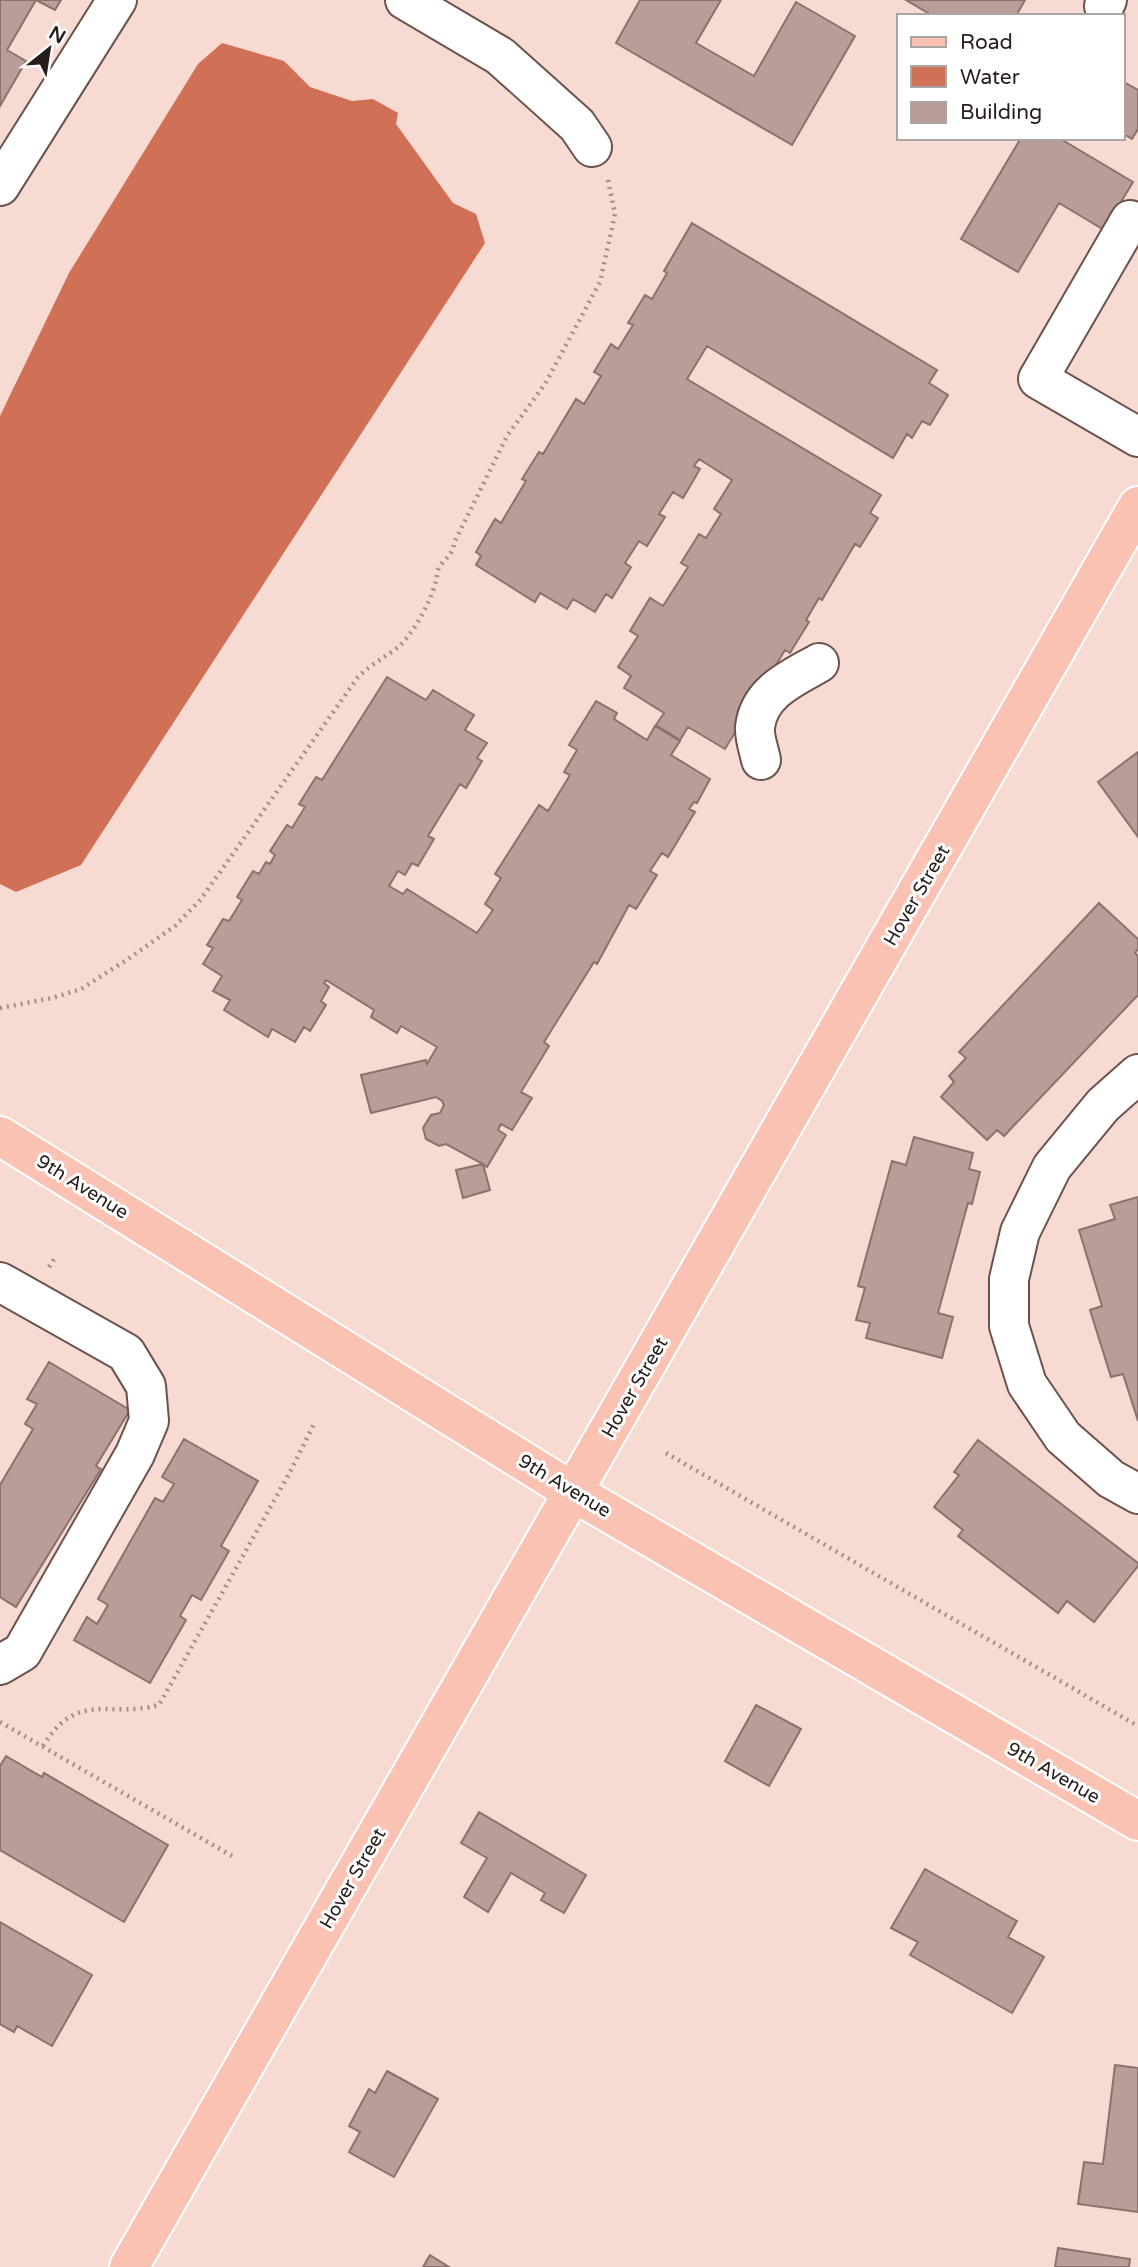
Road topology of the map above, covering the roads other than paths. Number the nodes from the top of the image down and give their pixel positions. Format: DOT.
graph roads {
  1 [pos="117,0"];
  2 [pos="405,0"];
  3 [pos="592,147"];
  4 [pos="0,186"];
  5 [pos="1138,224"];
  6 [pos="1138,437"];
  7 [pos="1138,506"];
  8 [pos="819,663"];
  9 [pos="761,760"];
  10 [pos="1138,1074"];
  11 [pos="0,1136"];
  12 [pos="0,1282"];
  13 [pos="573,1492"];
  14 [pos="1138,1494"];
  15 [pos="0,1665"];
  16 [pos="1138,1821"];
  17 [pos="129,2267"];
  1 -- 4 [label="street"];
  2 -- 3 [label="street"];
  5 -- 6 [label="street"];
  7 -- 13 [label="main road, Hover Street"];
  8 -- 9 [label="street"];
  10 -- 14 [label="street"];
  11 -- 13 [label="main road, 9th Avenue"];
  12 -- 15 [label="street"];
  13 -- 16 [label="main road, 9th Avenue"];
  13 -- 17 [label="main road, Hover Street"];
}
